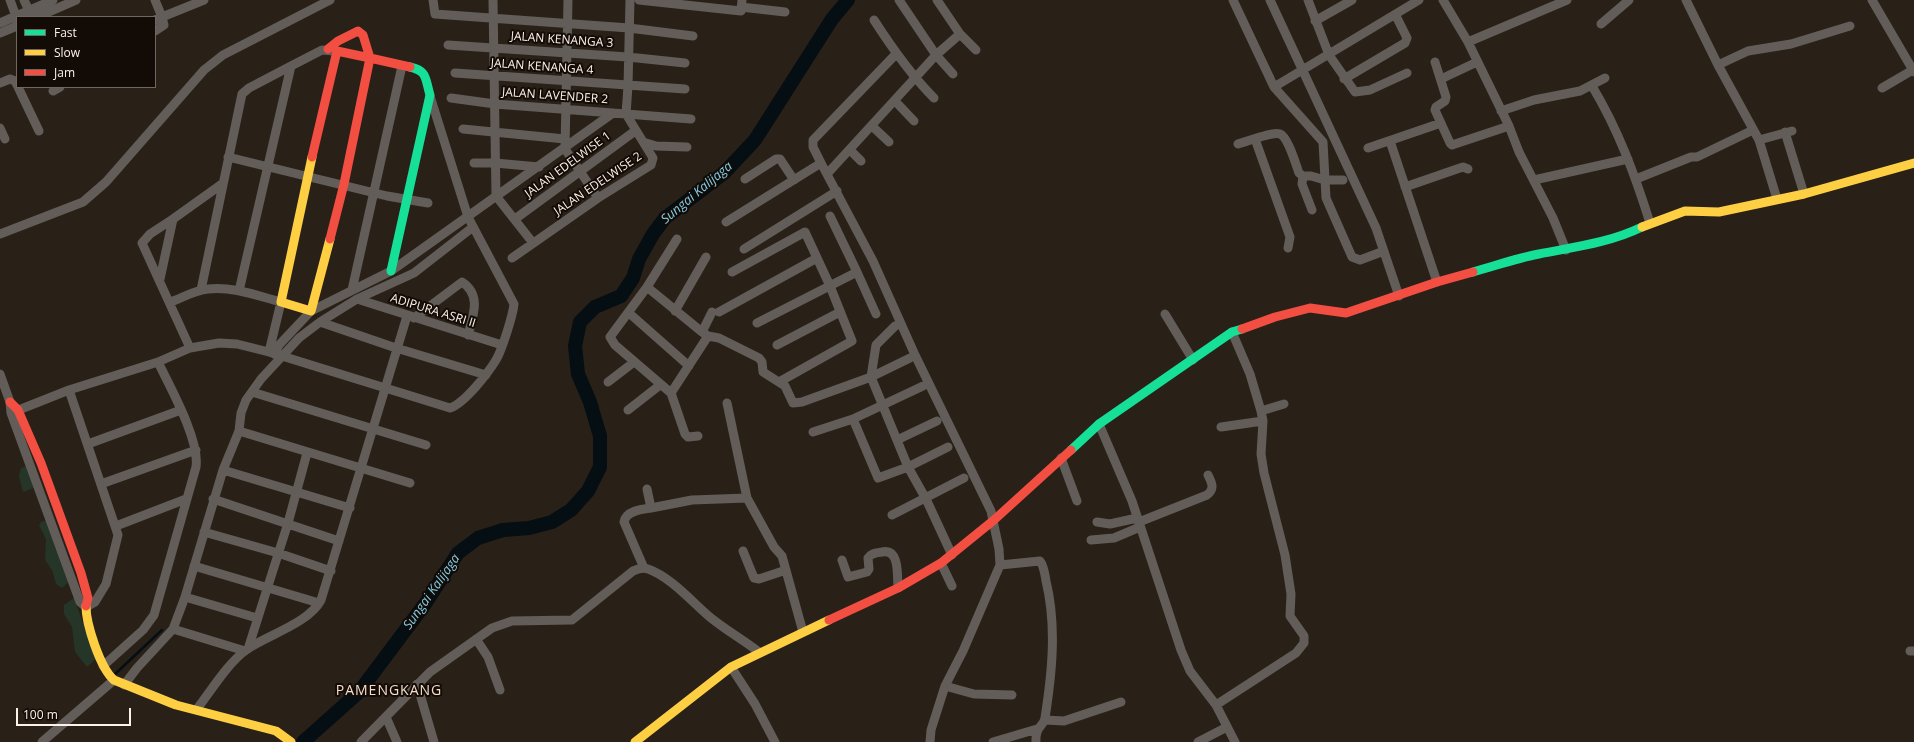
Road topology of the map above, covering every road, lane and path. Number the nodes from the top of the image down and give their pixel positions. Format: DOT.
graph roads {
  1 [pos="10,0"];
  2 [pos="24,0"];
  3 [pos="53,0"];
  4 [pos="76,0"];
  5 [pos="155,0"];
  6 [pos="204,0"];
  7 [pos="330,0"];
  8 [pos="433,0"];
  9 [pos="493,0"];
  10 [pos="568,0"];
  11 [pos="630,0"];
  12 [pos="639,0"];
  13 [pos="899,0"];
  14 [pos="937,0"];
  15 [pos="1233,0"];
  16 [pos="1270,0"];
  17 [pos="1308,0"];
  18 [pos="1352,0"];
  19 [pos="1419,0"];
  20 [pos="1443,0"];
  21 [pos="1567,0"];
  22 [pos="1629,0"];
  23 [pos="1686,0"];
  24 [pos="1872,0"];
  25 [pos="742,3"];
  26 [pos="785,12"];
  27 [pos="30,13"];
  28 [pos="20,16"];
  29 [pos="38,16"];
  30 [pos="1396,16"];
  31 [pos="16,17"];
  32 [pos="159,19"];
  33 [pos="494,19"];
  34 [pos="874,20"];
  35 [pos="1315,21"];
  36 [pos="0,22"];
  37 [pos="568,23"];
  38 [pos="1601,24"];
  39 [pos="16,26"];
  40 [pos="1850,26"];
  41 [pos="629,28"];
  42 [pos="156,30"];
  43 [pos="0,33"];
  44 [pos="960,34"];
  45 [pos="693,36"];
  46 [pos="1468,42"];
  47 [pos="448,45"];
  48 [pos="495,48"];
  49 [pos="328,49"];
  50 [pos="976,50"];
  51 [pos="337,51"];
  52 [pos="566,52"];
  53 [pos="896,54"];
  54 [pos="936,55"];
  55 [pos="1329,55"];
  56 [pos="628,57"];
  57 [pos="370,58"];
  58 [pos="1435,62"];
  59 [pos="1477,62"];
  60 [pos="685,63"];
  61 [pos="291,66"];
  62 [pos="402,66"];
  63 [pos="1718,66"];
  64 [pos="1301,70"];
  65 [pos="1914,71"];
  66 [pos="455,73"];
  67 [pos="1407,73"];
  68 [pos="953,74"];
  69 [pos="494,76"];
  70 [pos="1606,78"];
  71 [pos="915,79"];
  72 [pos="1344,79"];
  73 [pos="1441,79"];
  74 [pos="565,80"];
  75 [pos="16,82"];
  76 [pos="0,83"];
  77 [pos="628,86"];
  78 [pos="1592,86"];
  79 [pos="1274,87"];
  80 [pos="19,88"];
  81 [pos="1882,88"];
  82 [pos="685,89"];
  83 [pos="430,95"];
  84 [pos="452,98"];
  85 [pos="934,98"];
  86 [pos="895,101"];
  87 [pos="495,104"];
  88 [pos="565,109"];
  89 [pos="1501,111"];
  90 [pos="613,113"];
  91 [pos="626,114"];
  92 [pos="691,119"];
  93 [pos="914,121"];
  94 [pos="1441,123"];
  95 [pos="872,126"];
  96 [pos="1509,126"];
  97 [pos="0,128"];
  98 [pos="463,129"];
  99 [pos="1753,130"];
  100 [pos="39,131"];
  101 [pos="635,131"];
  102 [pos="495,133"];
  103 [pos="1332,136"];
  104 [pos="5,139"];
  105 [pos="1255,139"];
  106 [pos="1759,140"];
  107 [pos="1390,141"];
  108 [pos="642,142"];
  109 [pos="889,142"];
  110 [pos="1323,142"];
  111 [pos="565,144"];
  112 [pos="1238,144"];
  113 [pos="687,147"];
  114 [pos="1368,148"];
  115 [pos="850,150"];
  116 [pos="228,157"];
  117 [pos="1628,159"];
  118 [pos="861,161"];
  119 [pos="474,163"];
  120 [pos="495,163"];
  121 [pos="821,163"];
  122 [pos="1914,163"];
  123 [pos="268,165"];
  124 [pos="539,167"];
  125 [pos="1468,169"];
  126 [pos="579,171"];
  127 [pos="827,174"];
  128 [pos="308,175"];
  129 [pos="1303,176"];
  130 [pos="1347,178"];
  131 [pos="745,179"];
  132 [pos="1636,179"];
  133 [pos="794,180"];
  134 [pos="1325,180"];
  135 [pos="1534,180"];
  136 [pos="222,184"];
  137 [pos="344,184"];
  138 [pos="1406,187"];
  139 [pos="1325,190"];
  140 [pos="837,191"];
  141 [pos="374,192"];
  142 [pos="1804,194"];
  143 [pos="496,196"];
  144 [pos="598,198"];
  145 [pos="407,199"];
  146 [pos="1777,199"];
  147 [pos="428,203"];
  148 [pos="1312,210"];
  149 [pos="830,216"];
  150 [pos="468,217"];
  151 [pos="173,219"];
  152 [pos="515,219"];
  153 [pos="726,222"];
  154 [pos="1650,223"];
  155 [pos="473,227"];
  156 [pos="0,234"];
  157 [pos="678,239"];
  158 [pos="534,243"];
  159 [pos="1288,248"];
  160 [pos="744,249"];
  161 [pos="1566,250"];
  162 [pos="1384,251"];
  163 [pos="706,257"];
  164 [pos="512,258"];
  165 [pos="817,258"];
  166 [pos="391,271"];
  167 [pos="732,272"];
  168 [pos="857,272"];
  169 [pos="160,279"];
  170 [pos="1437,282"];
  171 [pos="830,286"];
  172 [pos="647,287"];
  173 [pos="200,290"];
  174 [pos="352,290"];
  175 [pos="239,291"];
  176 [pos="1399,296"];
  177 [pos="357,299"];
  178 [pos="170,302"];
  179 [pos="281,302"];
  180 [pos="311,311"];
  181 [pos="675,311"];
  182 [pos="840,312"];
  183 [pos="629,313"];
  184 [pos="876,314"];
  185 [pos="1165,314"];
  186 [pos="411,317"];
  187 [pos="320,322"];
  188 [pos="757,323"];
  189 [pos="895,326"];
  190 [pos="1232,332"];
  191 [pos="705,334"];
  192 [pos="468,335"];
  193 [pos="502,345"];
  194 [pos="777,345"];
  195 [pos="190,348"];
  196 [pos="396,348"];
  197 [pos="275,354"];
  198 [pos="910,358"];
  199 [pos="1193,360"];
  200 [pos="158,362"];
  201 [pos="634,362"];
  202 [pos="689,366"];
  203 [pos="0,374"];
  204 [pos="486,375"];
  205 [pos="871,377"];
  206 [pos="608,382"];
  207 [pos="779,382"];
  208 [pos="660,385"];
  209 [pos="923,386"];
  210 [pos="384,389"];
  211 [pos="69,390"];
  212 [pos="252,392"];
  213 [pos="670,393"];
  214 [pos="727,403"];
  215 [pos="1284,404"];
  216 [pos="882,406"];
  217 [pos="181,410"];
  218 [pos="628,410"];
  219 [pos="1261,410"];
  220 [pos="15,411"];
  221 [pos="853,419"];
  222 [pos="937,421"];
  223 [pos="1263,421"];
  224 [pos="1099,424"];
  225 [pos="373,428"];
  226 [pos="1221,428"];
  227 [pos="239,432"];
  228 [pos="813,432"];
  229 [pos="698,436"];
  230 [pos="897,440"];
  231 [pos="88,444"];
  232 [pos="426,445"];
  233 [pos="948,447"];
  234 [pos="196,450"];
  235 [pos="307,453"];
  236 [pos="1061,458"];
  237 [pos="908,467"];
  238 [pos="223,470"];
  239 [pos="361,470"];
  240 [pos="1208,475"];
  241 [pos="964,478"];
  242 [pos="102,484"];
  243 [pos="410,484"];
  244 [pos="647,489"];
  245 [pos="296,491"];
  246 [pos="213,498"];
  247 [pos="747,498"];
  248 [pos="186,499"];
  249 [pos="926,499"];
  250 [pos="1077,501"];
  251 [pos="350,508"];
  252 [pos="651,508"];
  253 [pos="892,515"];
  254 [pos="994,520"];
  255 [pos="1097,522"];
  256 [pos="1139,522"];
  257 [pos="288,523"];
  258 [pos="116,526"];
  259 [pos="204,532"];
  260 [pos="340,540"];
  261 [pos="1091,540"];
  262 [pos="743,550"];
  263 [pos="278,553"];
  264 [pos="952,555"];
  265 [pos="842,560"];
  266 [pos="941,563"];
  267 [pos="1000,565"];
  268 [pos="194,566"];
  269 [pos="644,568"];
  270 [pos="786,570"];
  271 [pos="331,571"];
  272 [pos="952,586"];
  273 [pos="267,588"];
  274 [pos="898,588"];
  275 [pos="185,597"];
  276 [pos="319,603"];
  277 [pos="86,607"];
  278 [pos="257,618"];
  279 [pos="172,629"];
  280 [pos="804,632"];
  281 [pos="476,638"];
  282 [pos="246,650"];
  283 [pos="759,652"];
  284 [pos="103,666"];
  285 [pos="731,667"];
  286 [pos="111,677"];
  287 [pos="417,684"];
  288 [pos="124,685"];
  289 [pos="945,686"];
  290 [pos="500,690"];
  291 [pos="1012,695"];
  292 [pos="1121,702"];
  293 [pos="1216,705"];
  294 [pos="197,709"];
  295 [pos="386,717"];
  296 [pos="1045,720"];
  297 [pos="1227,727"];
  298 [pos="1037,729"];
  299 [pos="290,740"];
  300 [pos="42,742"];
  301 [pos="361,742"];
  302 [pos="397,742"];
  303 [pos="434,742"];
  304 [pos="635,742"];
  305 [pos="775,742"];
  306 [pos="930,742"];
  307 [pos="993,742"];
  308 [pos="1036,742"];
  309 [pos="1198,742"];
  310 [pos="1235,742"];
  1 -- 31 [label="street"];
  2 -- 27 [label="street"];
  3 -- 27 [label="street"];
  4 -- 29 [label="street"];
  5 -- 32 [label="street"];
  6 -- 32 [label="street"];
  7 -- 156 [label="street"];
  8 -- 33 [label="street"];
  9 -- 33 [label="street"];
  10 -- 37 [label="street"];
  11 -- 41 [label="street"];
  12 -- 25 [label="street"];
  13 -- 54 [label="street"];
  14 -- 44 [label="street"];
  15 -- 79 [label="street"];
  16 -- 64 [label="street"];
  17 -- 35 [label="street"];
  18 -- 35 [label="street"];
  19 -- 30 [label="street"];
  20 -- 46 [label="street"];
  21 -- 46 [label="street"];
  22 -- 38 [label="street"];
  23 -- 63 [label="street"];
  24 -- 65 [label="street"];
  25 -- 26 [label="street"];
  27 -- 28 [label="street"];
  30 -- 55 [label="street"];
  30 -- 72 [label="street"];
  31 -- 36 [label="street"];
  32 -- 42 [label="street"];
  33 -- 37 [label="street"];
  33 -- 48 [label="street"];
  34 -- 53 [label="street"];
  35 -- 55 [label="street"];
  37 -- 41 [label="street"];
  37 -- 52 [label="street"];
  39 -- 43 [label="street"];
  40 -- 63 [label="street"];
  41 -- 45 [label="street"];
  41 -- 56 [label="street"];
  44 -- 50 [label="street"];
  44 -- 54 [label="street"];
  46 -- 59 [label="street"];
  47 -- 48 [label="street, JALAN KENANGA 3"];
  48 -- 52 [label="street, JALAN KENANGA 3"];
  48 -- 69 [label="street"];
  49 -- 51 [label="street"];
  49 -- 57 [label="street"];
  49 -- 61 [label="street"];
  51 -- 57 [label="street"];
  51 -- 128 [label="street"];
  52 -- 56 [label="street, JALAN KENANGA 3"];
  52 -- 74 [label="street"];
  53 -- 71 [label="street"];
  53 -- 121 [label="street"];
  54 -- 68 [label="street"];
  54 -- 71 [label="street"];
  55 -- 64 [label="street"];
  55 -- 72 [label="street"];
  56 -- 60 [label="street, JALAN KENANGA 3"];
  56 -- 77 [label="street"];
  57 -- 62 [label="street"];
  57 -- 137 [label="street"];
  58 -- 73 [label="street"];
  59 -- 73 [label="street"];
  59 -- 89 [label="street"];
  61 -- 116 [label="street"];
  61 -- 123 [label="street"];
  62 -- 83 [label="street"];
  62 -- 141 [label="street"];
  63 -- 99 [label="street"];
  64 -- 79 [label="street"];
  64 -- 103 [label="street"];
  65 -- 81 [label="street"];
  66 -- 69 [label="street, JALAN KENANGA 4"];
  67 -- 72 [label="street"];
  69 -- 74 [label="street, JALAN KENANGA 4"];
  69 -- 87 [label="street"];
  70 -- 78 [label="street"];
  71 -- 85 [label="street"];
  71 -- 86 [label="street"];
  73 -- 94 [label="street"];
  74 -- 77 [label="street, JALAN KENANGA 4"];
  74 -- 88 [label="street"];
  75 -- 76 [label="street"];
  77 -- 82 [label="street, JALAN KENANGA 4"];
  77 -- 91 [label="street"];
  78 -- 89 [label="street"];
  78 -- 117 [label="street"];
  79 -- 110 [label="street"];
  80 -- 100 [label="street"];
  83 -- 145 [label="street"];
  83 -- 150 [label="street"];
  84 -- 87 [label="street, JALAN LAVENDER 2"];
  86 -- 93 [label="street"];
  86 -- 95 [label="street"];
  87 -- 88 [label="street, JALAN LAVENDER 2"];
  87 -- 102 [label="street"];
  88 -- 90 [label="street, JALAN LAVENDER 2"];
  88 -- 111 [label="street"];
  89 -- 96 [label="street"];
  90 -- 91 [label="street, JALAN LAVENDER 2"];
  90 -- 111 [label="street"];
  91 -- 92 [label="street, JALAN LAVENDER 2"];
  91 -- 101 [label="street, JALAN EDELWISE 2"];
  94 -- 96 [label="street"];
  94 -- 107 [label="street"];
  95 -- 109 [label="street"];
  95 -- 115 [label="street"];
  96 -- 135 [label="street"];
  97 -- 104 [label="street"];
  98 -- 102 [label="street"];
  99 -- 106 [label="street"];
  99 -- 132 [label="street"];
  101 -- 108 [label="street, JALAN EDELWISE 2"];
  101 -- 126 [label="street, JALAN EDELWISE 1"];
  102 -- 111 [label="street"];
  102 -- 120 [label="street"];
  103 -- 110 [label="street"];
  103 -- 130 [label="street"];
  105 -- 112 [label="street"];
  105 -- 129 [label="street"];
  105 -- 159 [label="street"];
  106 -- 142 [label="street"];
  106 -- 146 [label="street"];
  107 -- 114 [label="street"];
  107 -- 138 [label="street"];
  108 -- 113 [label="street"];
  108 -- 144 [label="street, JALAN EDELWISE 2"];
  110 -- 134 [label="street"];
  111 -- 124 [label="street"];
  111 -- 126 [label="street"];
  115 -- 118 [label="street"];
  115 -- 127 [label="street"];
  116 -- 123 [label="street"];
  116 -- 136 [label="street"];
  117 -- 132 [label="street"];
  117 -- 135 [label="street"];
  119 -- 120 [label="street"];
  120 -- 124 [label="street"];
  120 -- 143 [label="street"];
  121 -- 127 [label="street"];
  121 -- 133 [label="street"];
  122 -- 142 [label="street"];
  123 -- 128 [label="street"];
  123 -- 175 [label="street"];
  124 -- 143 [label="street"];
  125 -- 138 [label="street"];
  126 -- 144 [label="street"];
  126 -- 152 [label="street, JALAN EDELWISE 1"];
  127 -- 140 [label="street"];
  128 -- 137 [label="street"];
  128 -- 179 [label="street"];
  129 -- 134 [label="street"];
  129 -- 148 [label="street"];
  130 -- 134 [label="street"];
  130 -- 139 [label="street"];
  130 -- 162 [label="street"];
  131 -- 133 [label="street"];
  132 -- 154 [label="street"];
  133 -- 153 [label="street"];
  134 -- 139 [label="street"];
  135 -- 161 [label="street"];
  136 -- 151 [label="street"];
  136 -- 173 [label="street"];
  137 -- 141 [label="street"];
  137 -- 180 [label="street"];
  138 -- 170 [label="street"];
  139 -- 162 [label="street"];
  140 -- 160 [label="street"];
  140 -- 254 [label="street"];
  141 -- 145 [label="street"];
  141 -- 174 [label="street"];
  142 -- 146 [label="street"];
  143 -- 150 [label="street"];
  143 -- 152 [label="street"];
  144 -- 158 [label="street, JALAN EDELWISE 2"];
  145 -- 147 [label="street"];
  145 -- 166 [label="street"];
  146 -- 154 [label="street"];
  149 -- 168 [label="street"];
  150 -- 155 [label="street"];
  150 -- 166 [label="street"];
  151 -- 169 [label="street"];
  151 -- 169 [label="street"];
  152 -- 158 [label="street"];
  154 -- 161 [label="street"];
  155 -- 177 [label="street"];
  155 -- 193 [label="street"];
  157 -- 172 [label="street"];
  158 -- 164 [label="street, JALAN EDELWISE 2"];
  161 -- 170 [label="street"];
  162 -- 176 [label="street"];
  163 -- 181 [label="street"];
  165 -- 167 [label="street"];
  165 -- 171 [label="street"];
  165 -- 191 [label="street"];
  166 -- 174 [label="street"];
  168 -- 171 [label="street"];
  168 -- 184 [label="street"];
  169 -- 178 [label="street"];
  170 -- 176 [label="street"];
  171 -- 182 [label="street"];
  171 -- 188 [label="street"];
  172 -- 181 [label="street"];
  172 -- 183 [label="street"];
  173 -- 175 [label="street"];
  173 -- 178 [label="street"];
  174 -- 180 [label="street"];
  175 -- 179 [label="street"];
  176 -- 190 [label="street"];
  177 -- 186 [label="street, ADIPURA ASRI II"];
  177 -- 187 [label="street"];
  178 -- 195 [label="street"];
  179 -- 180 [label="street"];
  179 -- 197 [label="street"];
  180 -- 197 [label="street"];
  181 -- 191 [label="street"];
  182 -- 194 [label="street"];
  182 -- 207 [label="street"];
  183 -- 201 [label="street"];
  183 -- 202 [label="street"];
  185 -- 199 [label="street"];
  186 -- 192 [label="street, ADIPURA ASRI II"];
  186 -- 192 [label="street"];
  186 -- 196 [label="street"];
  187 -- 196 [label="street"];
  187 -- 197 [label="street"];
  189 -- 205 [label="street"];
  190 -- 199 [label="street"];
  190 -- 219 [label="street"];
  191 -- 202 [label="street"];
  191 -- 207 [label="street"];
  192 -- 193 [label="street, ADIPURA ASRI II"];
  193 -- 204 [label="street"];
  195 -- 197 [label="street"];
  195 -- 200 [label="street"];
  196 -- 204 [label="street"];
  196 -- 210 [label="street"];
  197 -- 210 [label="street"];
  197 -- 212 [label="street"];
  198 -- 205 [label="street"];
  199 -- 224 [label="street"];
  200 -- 211 [label="street"];
  200 -- 217 [label="street"];
  201 -- 206 [label="street"];
  201 -- 208 [label="street"];
  202 -- 213 [label="street"];
  203 -- 220 [label="street"];
  204 -- 210 [label="street"];
  205 -- 207 [label="street"];
  205 -- 216 [label="street"];
  208 -- 213 [label="street"];
  208 -- 218 [label="street"];
  209 -- 216 [label="street"];
  210 -- 225 [label="street"];
  211 -- 220 [label="street"];
  211 -- 231 [label="street"];
  212 -- 225 [label="street"];
  212 -- 227 [label="street"];
  213 -- 229 [label="street"];
  214 -- 247 [label="street"];
  215 -- 219 [label="street"];
  216 -- 221 [label="street"];
  216 -- 230 [label="street"];
  217 -- 231 [label="street"];
  217 -- 234 [label="street"];
  219 -- 223 [label="street"];
  220 -- 277 [label="street"];
  221 -- 228 [label="street"];
  221 -- 237 [label="street"];
  222 -- 230 [label="street"];
  223 -- 226 [label="street"];
  223 -- 293 [label="street"];
  224 -- 236 [label="street"];
  224 -- 256 [label="street"];
  225 -- 232 [label="street"];
  225 -- 239 [label="street"];
  227 -- 235 [label="street"];
  227 -- 238 [label="street"];
  230 -- 237 [label="street"];
  231 -- 242 [label="street"];
  233 -- 237 [label="street"];
  234 -- 242 [label="street"];
  234 -- 248 [label="street"];
  235 -- 239 [label="street"];
  235 -- 245 [label="street"];
  236 -- 250 [label="street"];
  236 -- 254 [label="street"];
  237 -- 249 [label="street"];
  238 -- 245 [label="street"];
  238 -- 246 [label="street"];
  239 -- 243 [label="street"];
  239 -- 251 [label="street"];
  240 -- 256 [label="street"];
  241 -- 249 [label="street"];
  242 -- 258 [label="street"];
  244 -- 252 [label="street"];
  245 -- 251 [label="street"];
  245 -- 257 [label="street"];
  246 -- 257 [label="street"];
  246 -- 259 [label="street"];
  247 -- 252 [label="street"];
  247 -- 270 [label="street"];
  248 -- 258 [label="street"];
  248 -- 284 [label="street"];
  249 -- 253 [label="street"];
  249 -- 264 [label="street"];
  251 -- 260 [label="street"];
  252 -- 269 [label="street"];
  254 -- 264 [label="street"];
  254 -- 267 [label="street"];
  255 -- 256 [label="street"];
  256 -- 261 [label="street"];
  256 -- 293 [label="street"];
  257 -- 260 [label="street"];
  257 -- 263 [label="street"];
  258 -- 277 [label="street"];
  259 -- 263 [label="street"];
  259 -- 268 [label="street"];
  260 -- 271 [label="street"];
  262 -- 270 [label="street"];
  263 -- 271 [label="street"];
  263 -- 273 [label="street"];
  264 -- 266 [label="street"];
  265 -- 274 [label="street"];
  266 -- 272 [label="street"];
  266 -- 274 [label="street"];
  267 -- 289 [label="street"];
  267 -- 296 [label="street"];
  268 -- 273 [label="street"];
  268 -- 275 [label="street"];
  269 -- 281 [label="street"];
  269 -- 283 [label="street"];
  270 -- 280 [label="street"];
  271 -- 276 [label="street"];
  273 -- 276 [label="street"];
  273 -- 278 [label="street"];
  274 -- 280 [label="street"];
  275 -- 278 [label="street"];
  275 -- 279 [label="street"];
  276 -- 282 [label="street"];
  277 -- 284 [label="street"];
  278 -- 282 [label="street"];
  279 -- 282 [label="street"];
  279 -- 288 [label="street"];
  280 -- 283 [label="street"];
  281 -- 287 [label="street"];
  281 -- 290 [label="street"];
  282 -- 294 [label="street"];
  283 -- 285 [label="street"];
  284 -- 286 [label="street"];
  285 -- 304 [label="street"];
  285 -- 305 [label="street"];
  286 -- 288 [label="street"];
  286 -- 300 [label="street"];
  287 -- 295 [label="street"];
  287 -- 303 [label="street"];
  288 -- 294 [label="street"];
  289 -- 291 [label="street"];
  289 -- 306 [label="street"];
  292 -- 296 [label="street"];
  293 -- 297 [label="street"];
  294 -- 299 [label="street"];
  295 -- 301 [label="street"];
  295 -- 302 [label="street"];
  296 -- 298 [label="street"];
  297 -- 309 [label="street"];
  297 -- 310 [label="street"];
  298 -- 307 [label="street"];
  298 -- 308 [label="street"];
}
